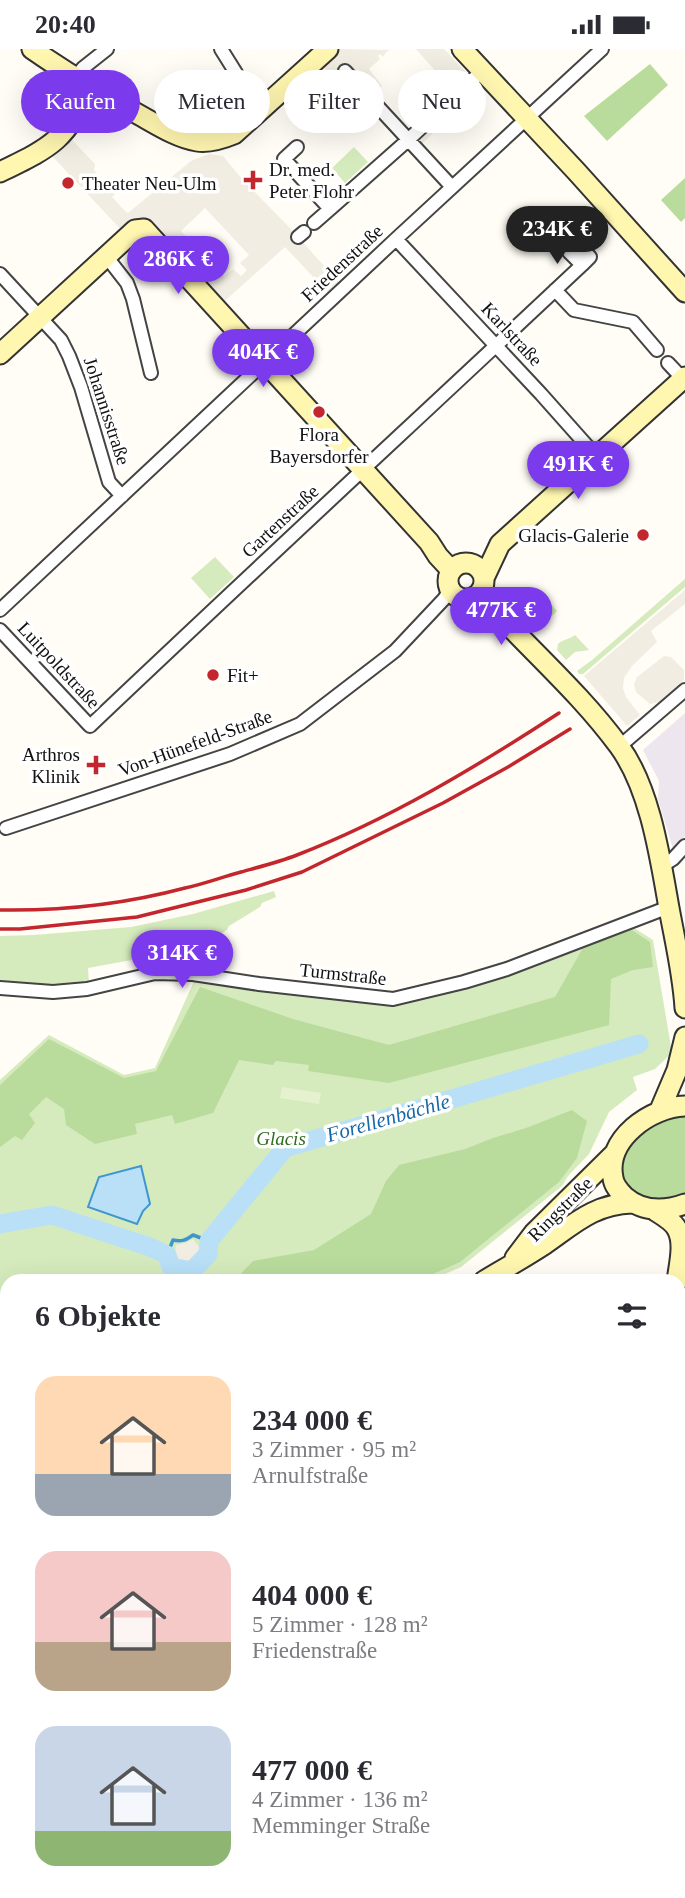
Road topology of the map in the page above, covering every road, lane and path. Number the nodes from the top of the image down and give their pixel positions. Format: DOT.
graph roads {
  1 [pos="107,49"];
  2 [pos="221,49"];
  3 [pos="462,49"];
  4 [pos="602,49"];
  5 [pos="323,51"];
  6 [pos="39,54"];
  7 [pos="64,70"];
  8 [pos="83,70"];
  9 [pos="234,70"];
  10 [pos="481,70"];
  11 [pos="486,75"];
  12 [pos="384,114"];
  13 [pos="140,115"];
  14 [pos="527,118"];
  15 [pos="63,133"];
  16 [pos="416,133"];
  17 [pos="408,140"];
  18 [pos="297,147"];
  19 [pos="0,172"];
  20 [pos="452,187"];
  21 [pos="330,209"];
  22 [pos="306,231"];
  23 [pos="396,239"];
  24 [pos="106,256"];
  25 [pos="582,265"];
  26 [pos="0,274"];
  27 [pos="555,290"];
  28 [pos="685,292"];
  29 [pos="40,317"];
  30 [pos="496,345"];
  31 [pos="657,350"];
  32 [pos="0,354"];
  33 [pos="265,361"];
  34 [pos="668,363"];
  35 [pos="151,373"];
  36 [pos="684,378"];
  37 [pos="597,457"];
  38 [pos="364,470"];
  39 [pos="122,496"];
  40 [pos="500,544"];
  41 [pos="458,566"];
  42 [pos="480,589"];
  43 [pos="448,596"];
  44 [pos="0,610"];
  45 [pos="0,630"];
  46 [pos="685,690"];
  47 [pos="90,726"];
  48 [pos="620,746"];
  49 [pos="6,828"];
  50 [pos="685,846"];
  51 [pos="662,866"];
  52 [pos="669,907"];
  53 [pos="0,988"];
  54 [pos="685,1008"];
  55 [pos="685,1037"];
  56 [pos="685,1106"];
  57 [pos="660,1110"];
  58 [pos="615,1153"];
  59 [pos="632,1203"];
  60 [pos="685,1203"];
  61 [pos="654,1210"];
  62 [pos="508,1267"];
  63 [pos="496,1274"];
  64 [pos="678,1274"];
  1 -- 8 [label="street"];
  2 -- 9 [label="street"];
  3 -- 10 [label="street"];
  4 -- 14 [label="street, Friedenstraße"];
  5 -- 13 [label="street"];
  6 -- 7 [label="street"];
  11 -- 14 [label="street"];
  12 -- 17 [label="street"];
  14 -- 20 [label="street, Friedenstraße"];
  14 -- 28 [label="street"];
  15 -- 19 [label="street"];
  16 -- 17 [label="street"];
  17 -- 20 [label="street"];
  17 -- 21 [label="street"];
  18 -- 21 [label="street"];
  20 -- 23 [label="street, Friedenstraße"];
  21 -- 22 [label="street"];
  23 -- 30 [label="street, Karlstraße"];
  23 -- 33 [label="street, Friedenstraße"];
  24 -- 29 [label="street"];
  24 -- 33 [label="street"];
  24 -- 35 [label="street"];
  25 -- 27 [label="street, Gartenstraße"];
  26 -- 29 [label="street, Johannisstraße"];
  27 -- 30 [label="street, Gartenstraße"];
  27 -- 31 [label="street"];
  29 -- 32 [label="street"];
  29 -- 39 [label="street, Johannisstraße"];
  30 -- 37 [label="street, Karlstraße"];
  30 -- 38 [label="street, Gartenstraße"];
  33 -- 38 [label="street"];
  33 -- 39 [label="street, Friedenstraße"];
  34 -- 36 [label="street"];
  36 -- 37 [label="street"];
  37 -- 40 [label="street"];
  38 -- 41 [label="street"];
  38 -- 47 [label="street, Gartenstraße"];
  39 -- 44 [label="street, Friedenstraße"];
  40 -- 41 [label="street"];
  40 -- 42 [label="street"];
  41 -- 42 [label="street"];
  41 -- 43 [label="street"];
  42 -- 43 [label="street"];
  42 -- 48 [label="street"];
  43 -- 49 [label="street, Von-Hünefeld-Straße"];
  45 -- 47 [label="street, Luitpoldstraße"];
  46 -- 48 [label="street"];
  48 -- 51 [label="street"];
  50 -- 51 [label="street"];
  51 -- 52 [label="street"];
  52 -- 53 [label="street, Turmstraße"];
  52 -- 54 [label="street"];
  55 -- 57 [label="street"];
  56 -- 57 [label="street"];
  57 -- 58 [label="street, Ringstraße"];
  58 -- 59 [label="street"];
  58 -- 62 [label="street, Ringstraße"];
  59 -- 61 [label="street"];
  59 -- 62 [label="street, Ringstraße"];
  60 -- 61 [label="street"];
  61 -- 64 [label="street"];
  62 -- 63 [label="street, Ringstraße"];
}
